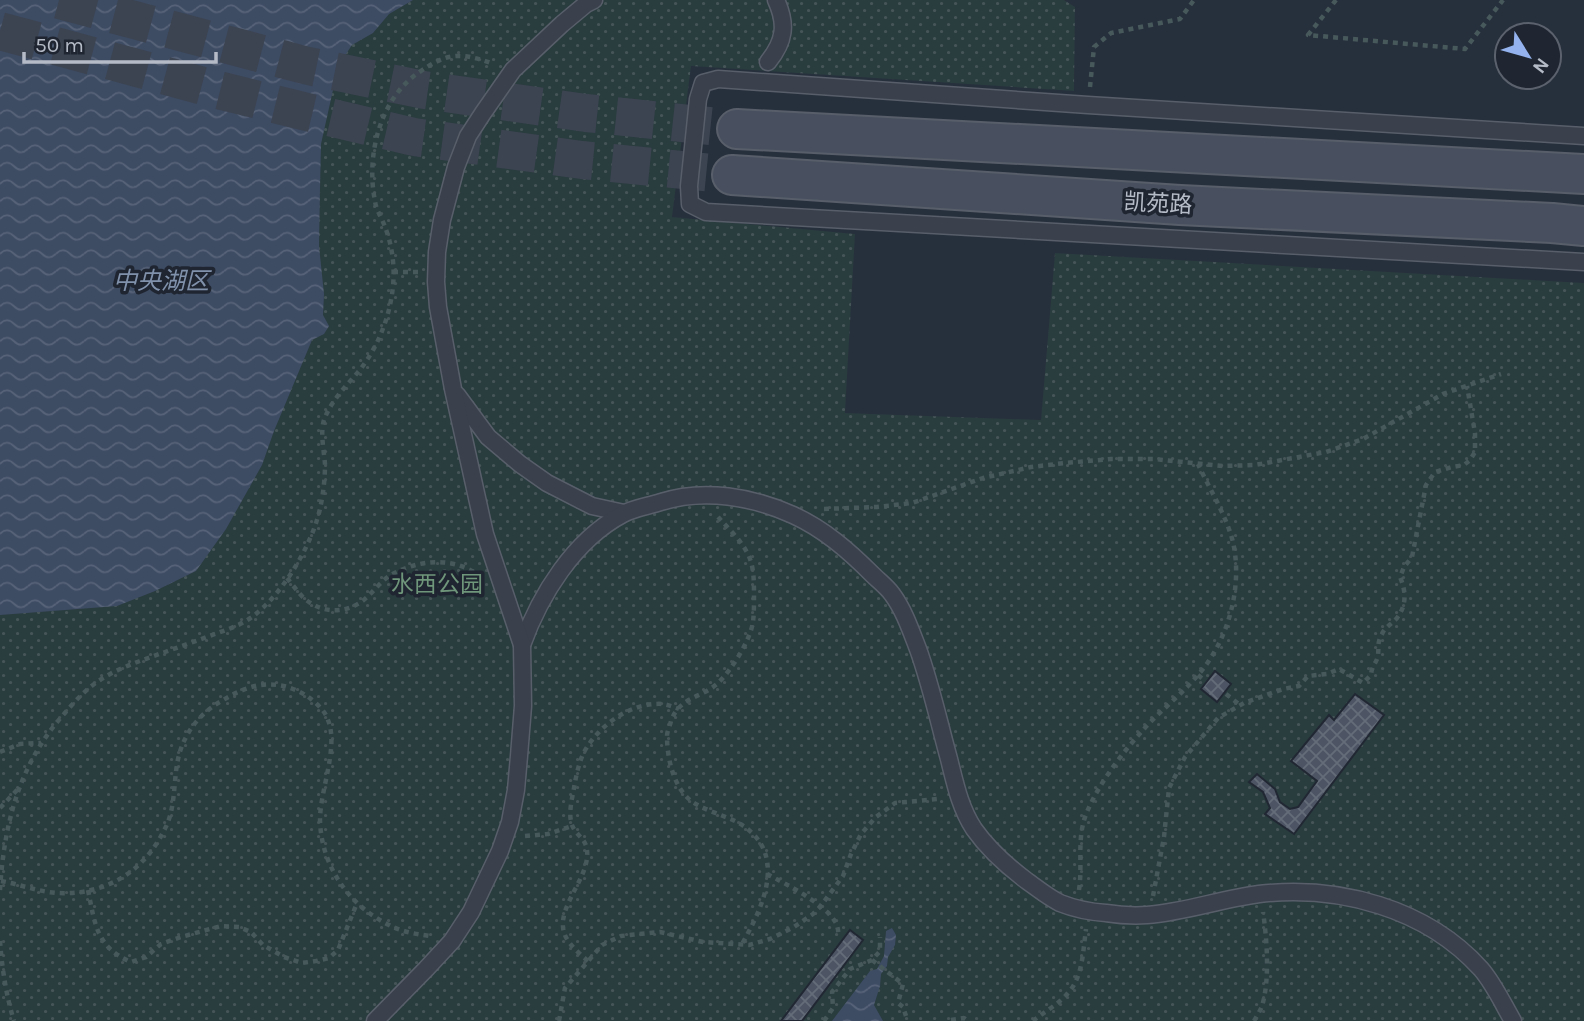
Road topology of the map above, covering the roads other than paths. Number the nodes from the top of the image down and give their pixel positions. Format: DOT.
graph roads {
  1 [pos="594,0"];
  2 [pos="776,0"];
  3 [pos="768,62"];
  4 [pos="737,129"];
  5 [pos="1584,136"];
  6 [pos="1584,174"];
  7 [pos="732,176"];
  8 [pos="1584,226"];
  9 [pos="1584,262"];
  10 [pos="453,388"];
  11 [pos="624,513"];
  12 [pos="522,645"];
  13 [pos="374,1021"];
  14 [pos="1513,1021"];
  1 -- 10 [label="lane"];
  2 -- 3 [label="lane"];
  4 -- 6 [label="main road"];
  5 -- 9 [label="lane"];
  7 -- 8 [label="main road, 凯苑路"];
  10 -- 11 [label="lane"];
  10 -- 12 [label="lane"];
  11 -- 12 [label="lane"];
  11 -- 14 [label="lane"];
  12 -- 13 [label="lane"];
}
